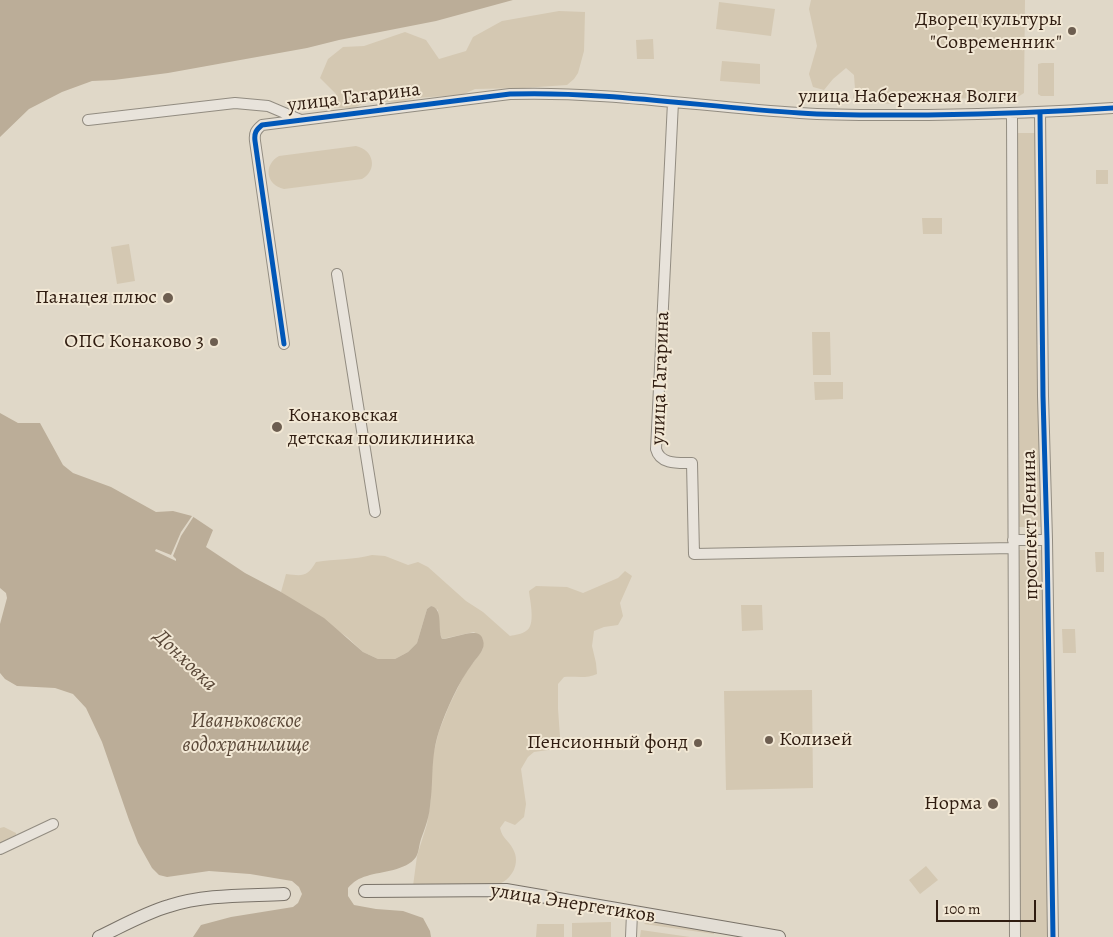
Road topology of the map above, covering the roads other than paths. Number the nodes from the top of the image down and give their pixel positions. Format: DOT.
graph roads {
  1 [pos="673,102"];
  2 [pos="1113,108"];
  3 [pos="1012,112"];
  4 [pos="1040,112"];
  5 [pos="88,120"];
  6 [pos="301,120"];
  7 [pos="337,274"];
  8 [pos="284,344"];
  9 [pos="375,512"];
  10 [pos="1047,540"];
  11 [pos="1013,544"];
  12 [pos="53,824"];
  13 [pos="0,849"];
  14 [pos="365,891"];
  15 [pos="284,894"];
  16 [pos="632,913"];
  17 [pos="99,937"];
  18 [pos="631,937"];
  19 [pos="779,937"];
  20 [pos="1015,937"];
  21 [pos="1053,937"];
  1 -- 3 [label="street, улица Набережная Волги"];
  1 -- 6 [label="street, улица Гагарина"];
  1 -- 11 [label="street, улица Гагарина"];
  2 -- 4 [label="street, улица Набережная Волги"];
  3 -- 4 [label="street, улица Набережная Волги"];
  3 -- 11 [label="street, проспект Ленина"];
  4 -- 10 [label="street, проспект Ленина"];
  5 -- 6 [label="street"];
  6 -- 8 [label="street, улица Гагарина"];
  7 -- 9 [label="street"];
  10 -- 11 [label="street"];
  10 -- 21 [label="street, проспект Ленина"];
  11 -- 20 [label="street, проспект Ленина"];
  12 -- 13 [label="street"];
  14 -- 16 [label="main road, улица Энергетиков"];
  15 -- 17 [label="main road"];
  16 -- 18 [label="street"];
  16 -- 19 [label="main road, улица Энергетиков"];
}
